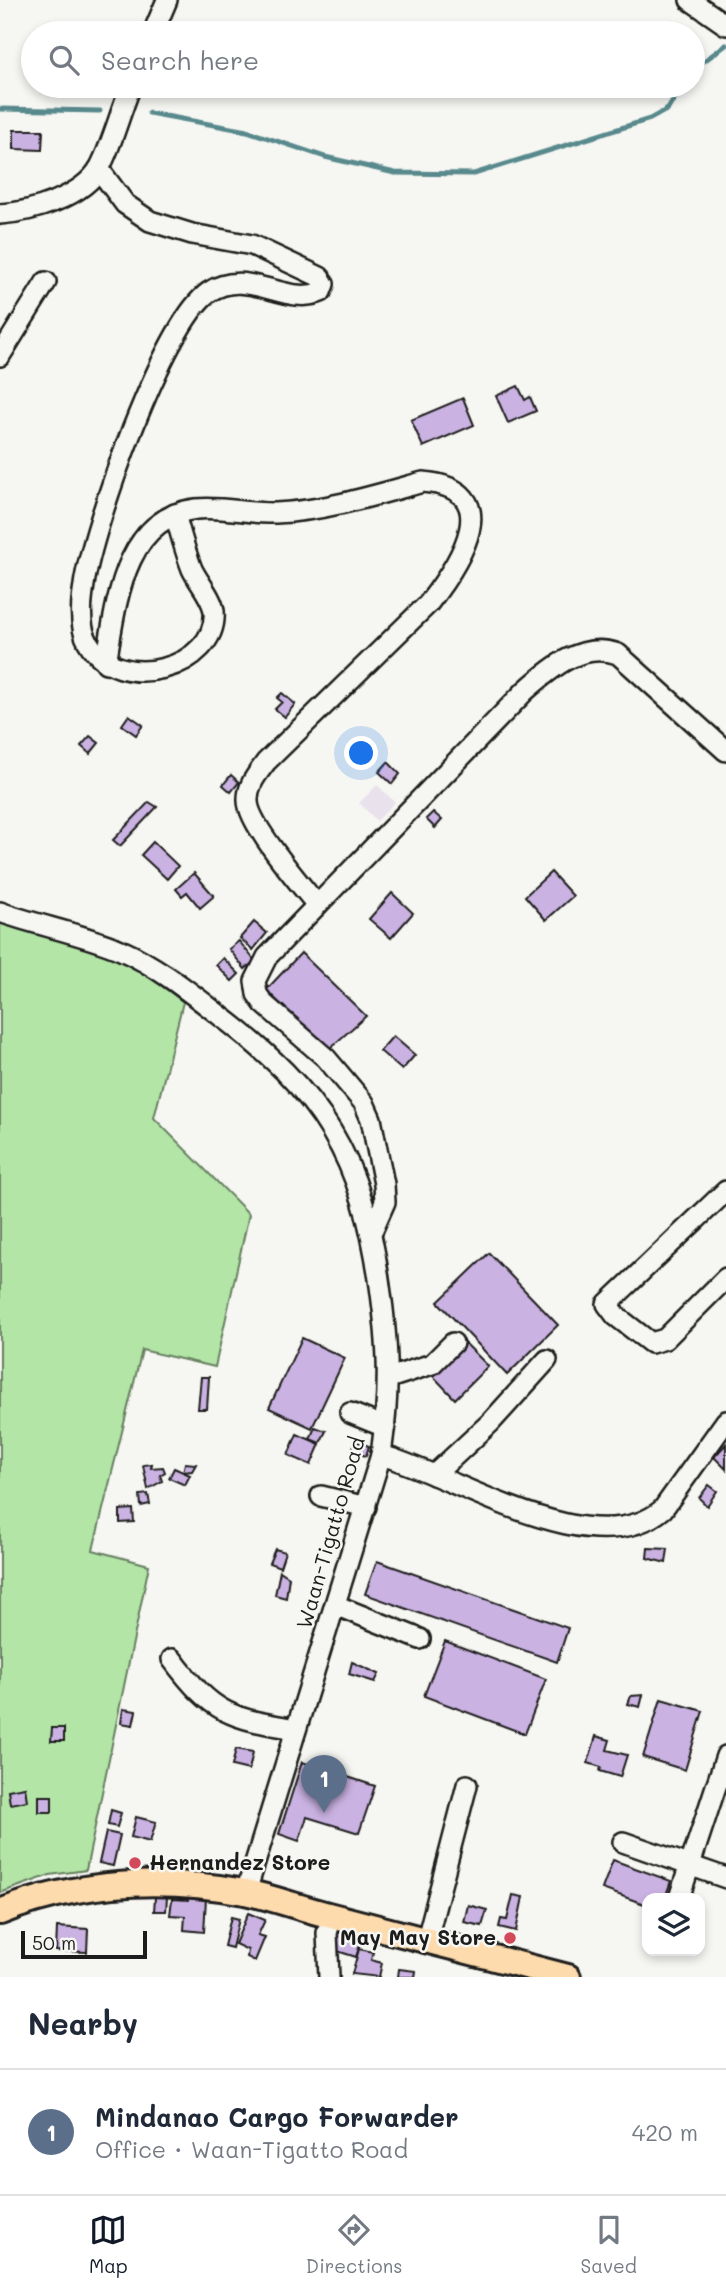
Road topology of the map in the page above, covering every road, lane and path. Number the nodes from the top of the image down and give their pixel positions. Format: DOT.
graph roads {
  1 [pos="167,0"];
  2 [pos="690,0"];
  3 [pos="158,21"];
  4 [pos="726,25"];
  5 [pos="126,98"];
  6 [pos="99,169"];
  7 [pos="0,214"];
  8 [pos="46,282"];
  9 [pos="0,356"];
  10 [pos="175,514"];
  11 [pos="106,663"];
  12 [pos="726,751"];
  13 [pos="317,905"];
  14 [pos="0,912"];
  15 [pos="726,1191"];
  16 [pos="373,1229"];
  17 [pos="726,1278"];
  18 [pos="453,1343"];
  19 [pos="547,1360"];
  20 [pos="389,1378"];
  21 [pos="350,1413"];
  22 [pos="726,1421"];
  23 [pos="385,1427"];
  24 [pos="380,1455"];
  25 [pos="434,1475"];
  26 [pos="321,1496"];
  27 [pos="366,1507"];
  28 [pos="335,1605"];
  29 [pos="420,1639"];
  30 [pos="173,1660"];
  31 [pos="296,1729"];
  32 [pos="726,1756"];
  33 [pos="467,1785"];
  34 [pos="623,1842"];
  35 [pos="690,1867"];
  36 [pos="726,1878"];
  37 [pos="246,1892"];
  38 [pos="681,1893"];
  39 [pos="0,1912"];
  40 [pos="332,1916"];
  41 [pos="427,1939"];
  42 [pos="329,1977"];
  43 [pos="568,1977"];
  1 -- 3 [label="street"];
  2 -- 4 [label="street"];
  5 -- 6 [label="street"];
  6 -- 7 [label="street"];
  6 -- 11 [label="street"];
  8 -- 9 [label="street"];
  10 -- 11 [label="street"];
  10 -- 11 [label="street"];
  10 -- 13 [label="street"];
  12 -- 13 [label="street"];
  13 -- 16 [label="street"];
  14 -- 16 [label="street, Waan-Tigatto Road"];
  15 -- 17 [label="street"];
  16 -- 20 [label="street, Waan-Tigatto Road"];
  18 -- 20 [label="street"];
  19 -- 25 [label="street"];
  20 -- 23 [label="street, Waan-Tigatto Road"];
  21 -- 23 [label="street"];
  22 -- 25 [label="street"];
  23 -- 24 [label="street, Waan-Tigatto Road"];
  24 -- 25 [label="street"];
  24 -- 27 [label="street, Waan-Tigatto Road"];
  26 -- 27 [label="street"];
  27 -- 28 [label="street, Waan-Tigatto Road"];
  28 -- 29 [label="street"];
  28 -- 31 [label="street, Waan-Tigatto Road"];
  30 -- 31 [label="street"];
  31 -- 37 [label="street, Waan-Tigatto Road"];
  32 -- 35 [label="street"];
  33 -- 41 [label="street"];
  34 -- 35 [label="street"];
  35 -- 36 [label="street"];
  35 -- 38 [label="street"];
  37 -- 39 [label="main road"];
  37 -- 40 [label="main road"];
  40 -- 41 [label="main road"];
  40 -- 42 [label="street"];
  41 -- 43 [label="main road"];
}
